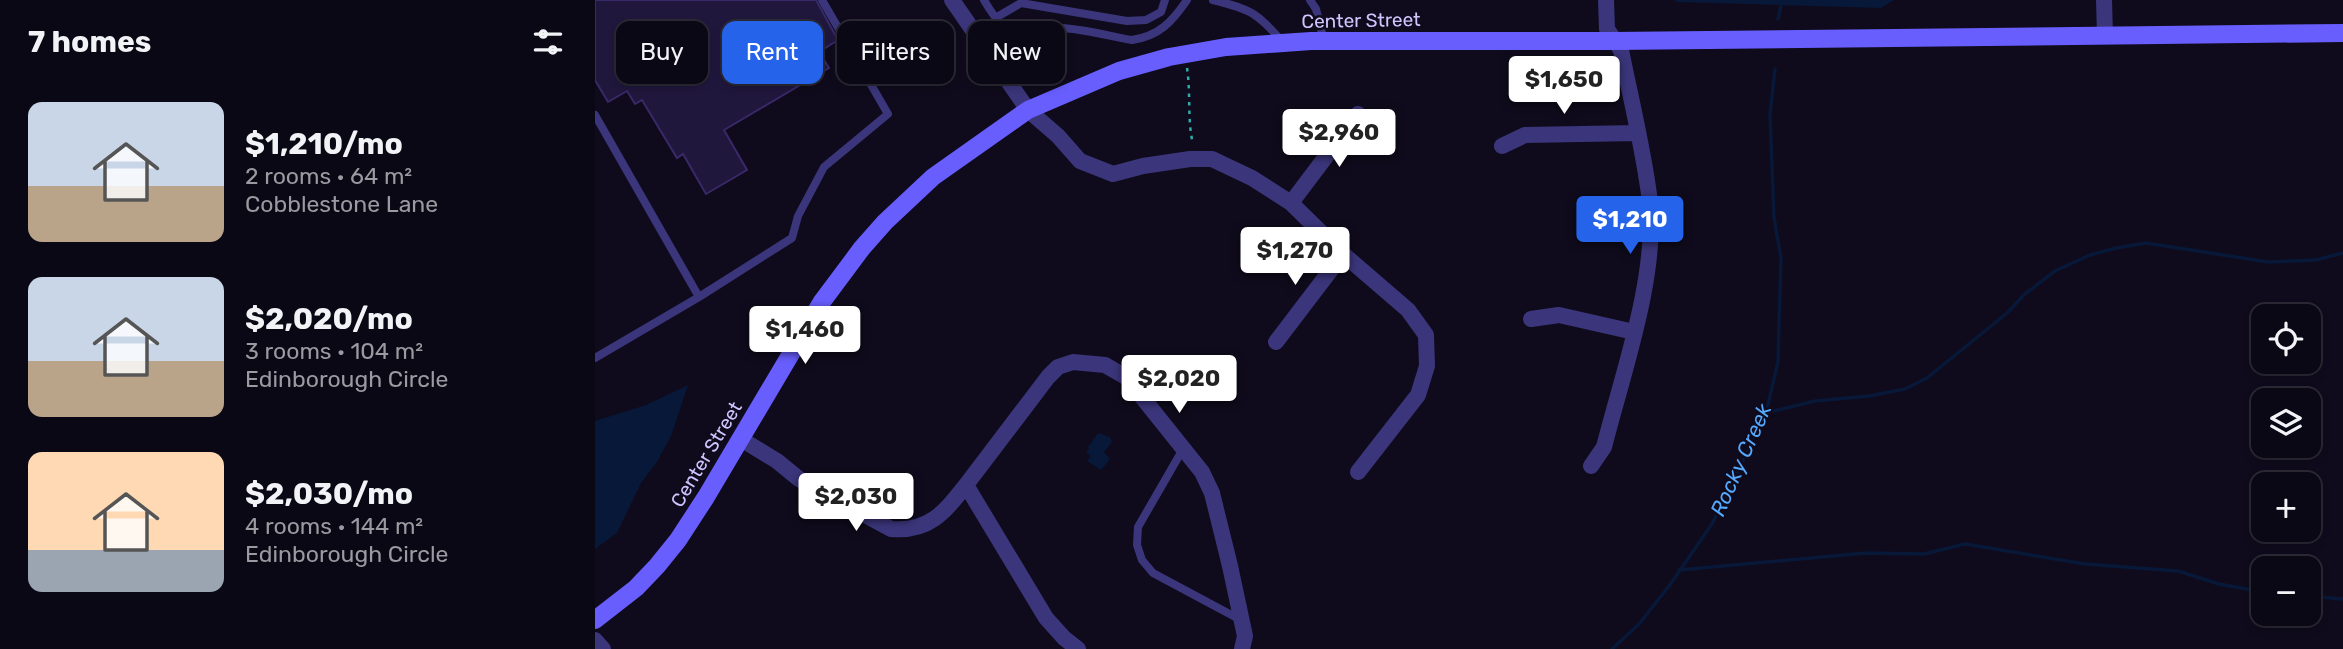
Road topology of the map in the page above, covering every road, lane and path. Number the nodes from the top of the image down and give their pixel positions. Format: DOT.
graph roads {
  1 [pos="822,0"];
  2 [pos="952,0"];
  3 [pos="984,0"];
  4 [pos="1165,0"];
  5 [pos="1187,0"];
  6 [pos="1213,0"];
  7 [pos="1310,0"];
  8 [pos="1606,0"];
  9 [pos="2104,0"];
  10 [pos="997,17"];
  11 [pos="2343,33"];
  12 [pos="2105,35"];
  13 [pos="1324,41"];
  14 [pos="1613,41"];
  15 [pos="1283,42"];
  16 [pos="1187,68"];
  17 [pos="1028,110"];
  18 [pos="1359,114"];
  19 [pos="595,115"];
  20 [pos="1637,133"];
  21 [pos="1502,146"];
  22 [pos="1196,159"];
  23 [pos="1291,203"];
  24 [pos="1343,254"];
  25 [pos="699,298"];
  26 [pos="1531,319"];
  27 [pos="1634,332"];
  28 [pos="1276,342"];
  29 [pos="595,358"];
  30 [pos="741,439"];
  31 [pos="1183,449"];
  32 [pos="1591,466"];
  33 [pos="1358,472"];
  34 [pos="966,485"];
  35 [pos="595,620"];
  36 [pos="1242,620"];
  37 [pos="595,640"];
  38 [pos="603,649"];
  39 [pos="1078,649"];
  40 [pos="1242,649"];
  1 -- 25 [label="lane"];
  2 -- 17 [label="street"];
  3 -- 10 [label="lane"];
  4 -- 10 [label="lane"];
  5 -- 10 [label="lane"];
  6 -- 15 [label="lane"];
  7 -- 13 [label="lane"];
  8 -- 14 [label="street"];
  9 -- 12 [label="street"];
  11 -- 12 [label="street, Center Street"];
  12 -- 14 [label="street, Center Street"];
  13 -- 14 [label="street, Center Street"];
  13 -- 15 [label="street, Center Street"];
  14 -- 20 [label="street"];
  15 -- 17 [label="street, Center Street"];
  16 -- 22 [label="path"];
  17 -- 22 [label="street"];
  17 -- 30 [label="street, Center Street"];
  18 -- 23 [label="street"];
  19 -- 25 [label="lane"];
  20 -- 21 [label="street"];
  20 -- 27 [label="street"];
  22 -- 23 [label="street"];
  23 -- 24 [label="street"];
  24 -- 28 [label="street"];
  24 -- 33 [label="street"];
  25 -- 29 [label="lane"];
  26 -- 27 [label="street"];
  27 -- 32 [label="street"];
  30 -- 34 [label="street"];
  30 -- 35 [label="street, Center Street"];
  31 -- 34 [label="street"];
  31 -- 36 [label="street"];
  31 -- 36 [label="lane"];
  34 -- 39 [label="street"];
  36 -- 40 [label="street"];
  37 -- 38 [label="street"];
}
